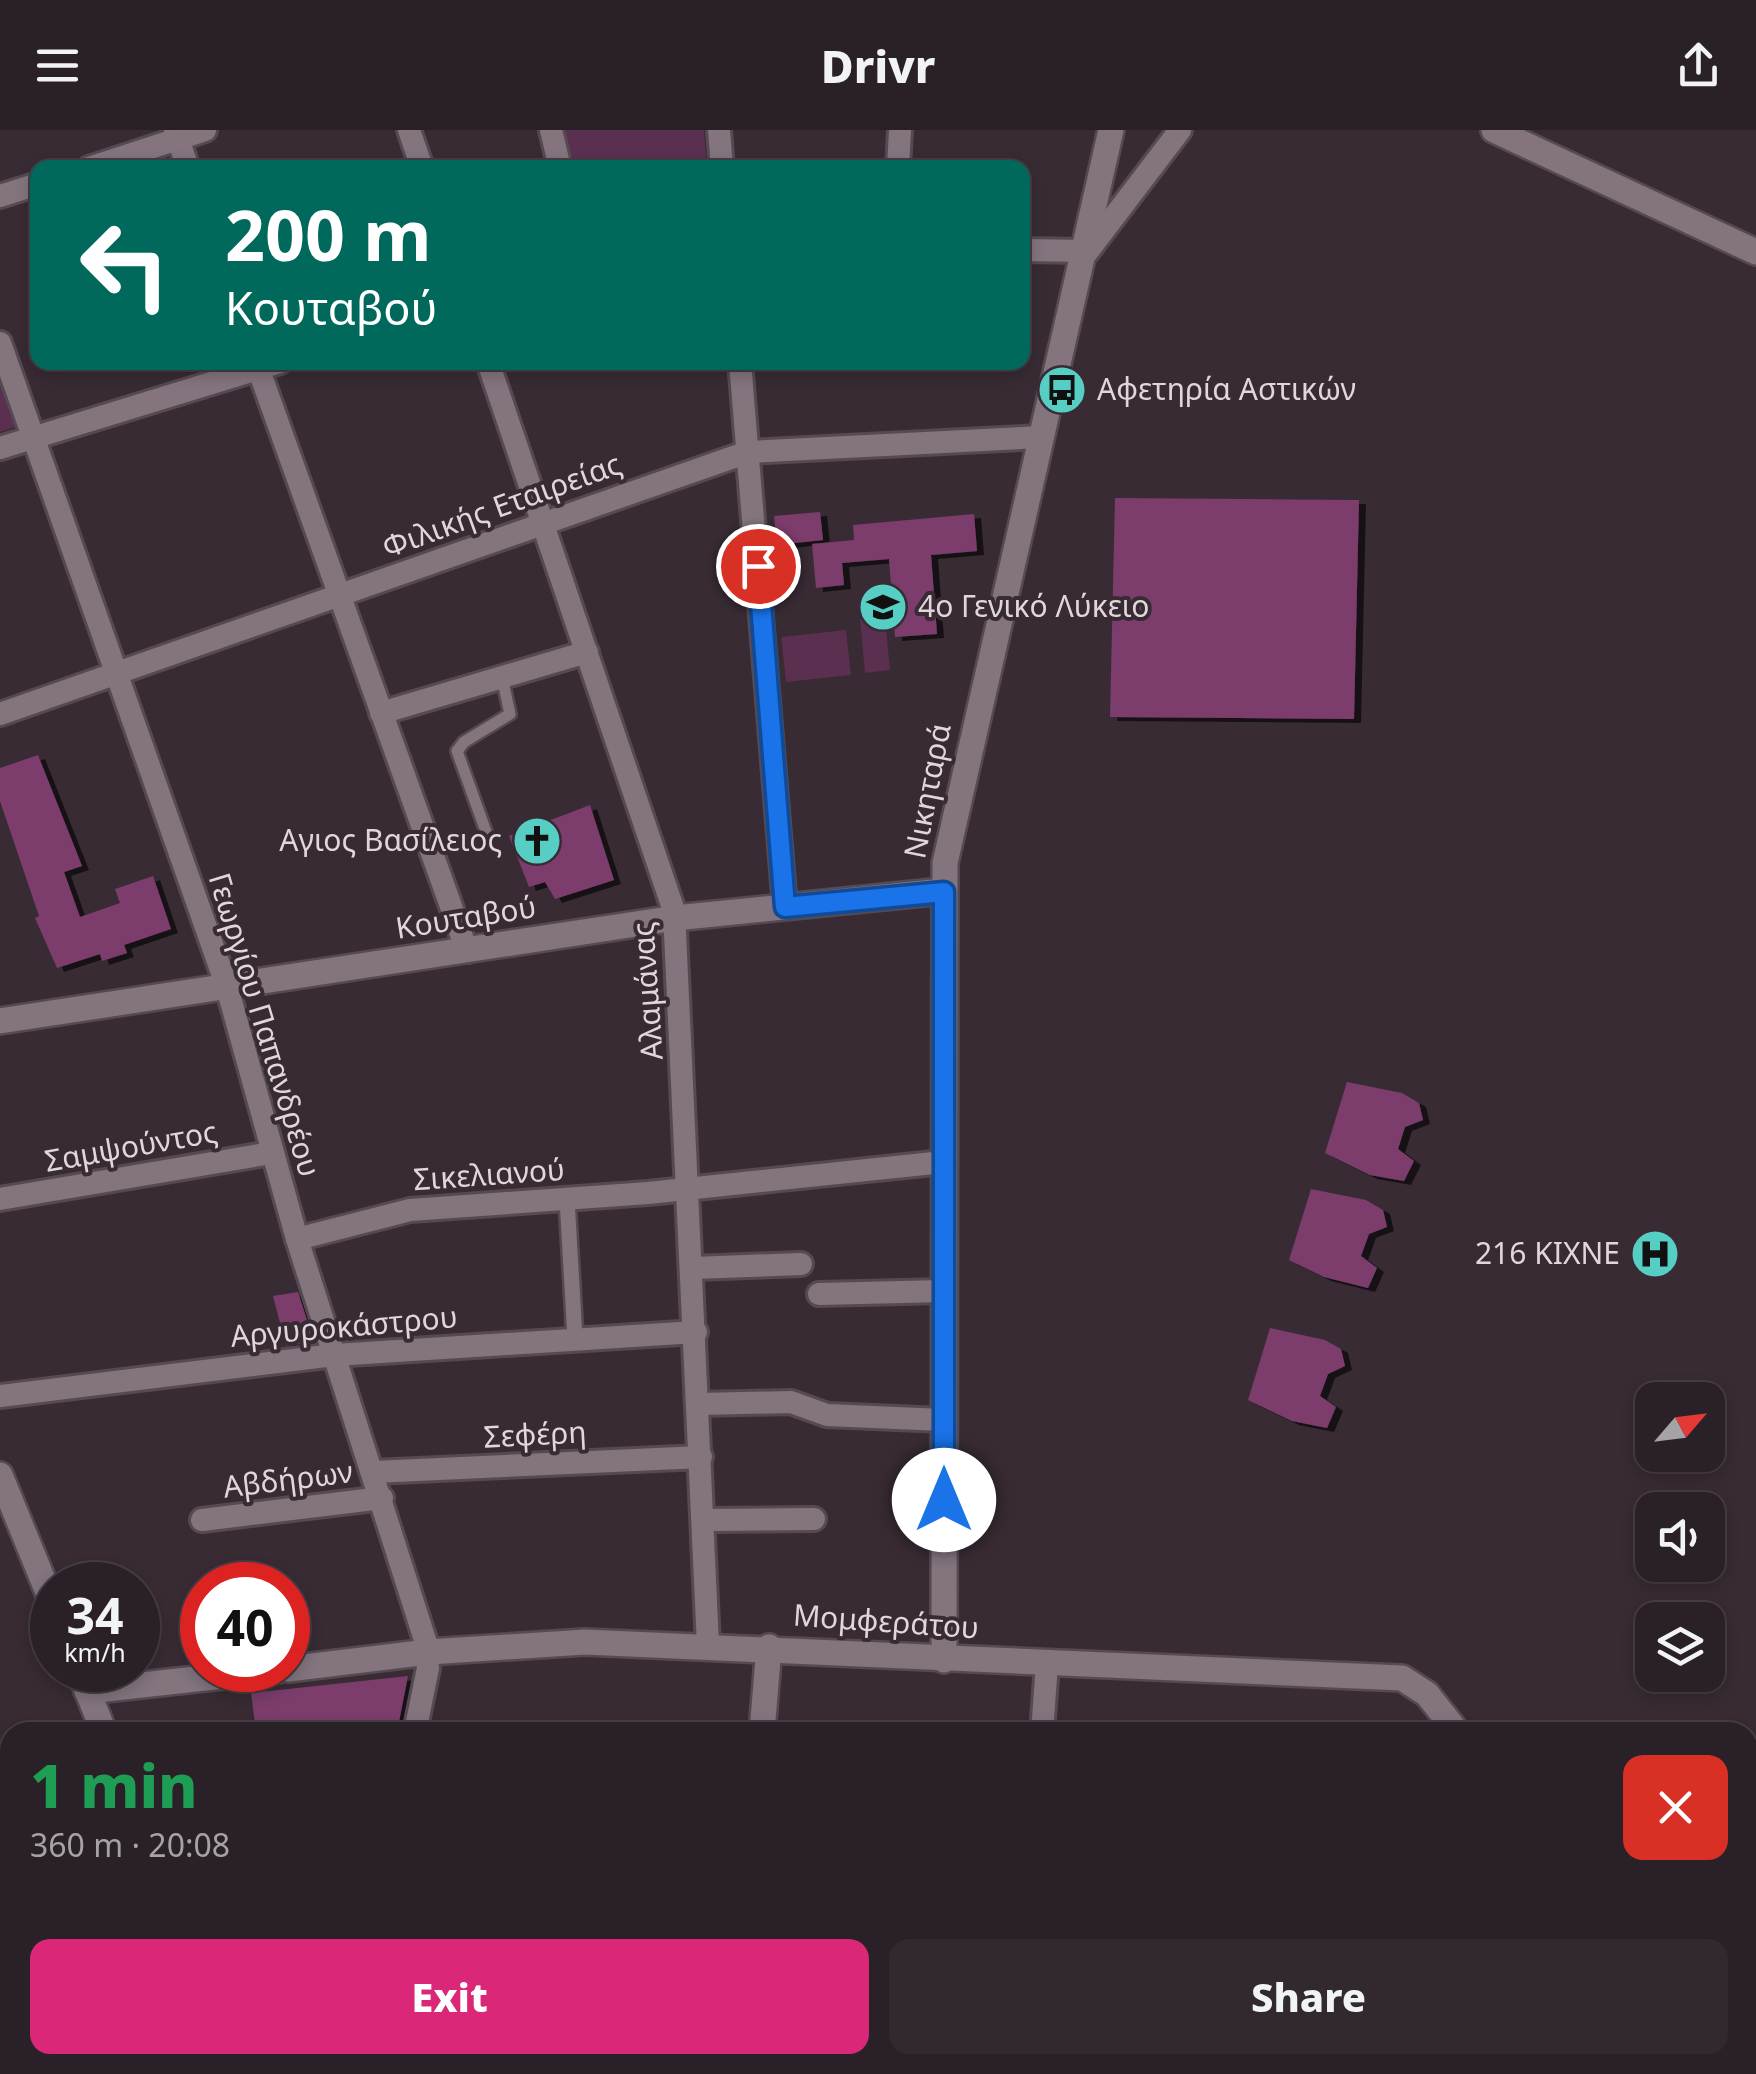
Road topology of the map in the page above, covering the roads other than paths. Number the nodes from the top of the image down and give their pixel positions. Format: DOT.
graph roads {
  1 [pos="205,130"];
  2 [pos="409,130"];
  3 [pos="552,130"];
  4 [pos="719,130"];
  5 [pos="900,130"];
  6 [pos="1110,130"];
  7 [pos="1180,130"];
  8 [pos="1494,130"];
  9 [pos="176,134"];
  10 [pos="109,160"];
  11 [pos="185,160"];
  12 [pos="419,160"];
  13 [pos="558,160"];
  14 [pos="721,160"];
  15 [pos="898,160"];
  16 [pos="30,187"];
  17 [pos="0,196"];
  18 [pos="1030,250"];
  19 [pos="1756,252"];
  20 [pos="1084,253"];
  21 [pos="0,343"];
  22 [pos="249,370"];
  23 [pos="267,370"];
  24 [pos="491,370"];
  25 [pos="741,370"];
  26 [pos="1041,437"];
  27 [pos="34,438"];
  28 [pos="0,448"];
  29 [pos="748,452"];
  30 [pos="543,522"];
  31 [pos="339,596"];
  32 [pos="587,652"];
  33 [pos="120,674"];
  34 [pos="502,678"];
  35 [pos="381,713"];
  36 [pos="0,714"];
  37 [pos="488,837"];
  38 [pos="944,892"];
  39 [pos="785,907"];
  40 [pos="675,918"];
  41 [pos="467,951"];
  42 [pos="227,987"];
  43 [pos="0,1022"];
  44 [pos="271,1153"];
  45 [pos="943,1162"];
  46 [pos="689,1189"];
  47 [pos="0,1199"];
  48 [pos="567,1199"];
  49 [pos="297,1240"];
  50 [pos="801,1264"];
  51 [pos="693,1268"];
  52 [pos="943,1291"];
  53 [pos="820,1294"];
  54 [pos="696,1332"];
  55 [pos="575,1338"];
  56 [pos="334,1355"];
  57 [pos="0,1396"];
  58 [pos="698,1404"];
  59 [pos="944,1420"];
  60 [pos="701,1457"];
  61 [pos="373,1472"];
  62 [pos="0,1474"];
  63 [pos="382,1498"];
  64 [pos="814,1518"];
  65 [pos="202,1520"];
  66 [pos="704,1520"];
  67 [pos="36,1562"];
  68 [pos="708,1645"];
  69 [pos="769,1647"];
  70 [pos="428,1652"];
  71 [pos="944,1660"];
  72 [pos="1047,1664"];
  73 [pos="310,1666"];
  74 [pos="88,1692"];
  75 [pos="100,1722"];
  76 [pos="417,1722"];
  77 [pos="763,1722"];
  78 [pos="1043,1722"];
  79 [pos="1449,1722"];
  1 -- 9 [label="street"];
  2 -- 12 [label="street"];
  3 -- 13 [label="street"];
  4 -- 14 [label="street"];
  5 -- 15 [label="street"];
  6 -- 20 [label="street, Νικηταρά"];
  7 -- 20 [label="street"];
  8 -- 19 [label="street"];
  9 -- 10 [label="street"];
  9 -- 11 [label="street"];
  16 -- 17 [label="street"];
  18 -- 20 [label="street"];
  20 -- 26 [label="street, Νικηταρά"];
  21 -- 27 [label="street, Γεωργίου Παπανδρέου"];
  22 -- 27 [label="street"];
  23 -- 31 [label="street"];
  24 -- 30 [label="street, Αλαμάνας"];
  25 -- 29 [label="street"];
  26 -- 29 [label="street, Φιλικής Εταιρείας"];
  26 -- 38 [label="street, Νικηταρά"];
  27 -- 28 [label="street"];
  27 -- 33 [label="street, Γεωργίου Παπανδρέου"];
  29 -- 30 [label="street, Φιλικής Εταιρείας"];
  29 -- 39 [label="street"];
  30 -- 31 [label="street, Φιλικής Εταιρείας"];
  30 -- 32 [label="street, Αλαμάνας"];
  31 -- 33 [label="street, Φιλικής Εταιρείας"];
  31 -- 35 [label="street"];
  32 -- 34 [label="street"];
  32 -- 40 [label="street, Αλαμάνας"];
  33 -- 36 [label="street, Φιλικής Εταιρείας"];
  33 -- 42 [label="street, Γεωργίου Παπανδρέου"];
  34 -- 35 [label="street"];
  34 -- 37 [label="lane"];
  35 -- 41 [label="street"];
  38 -- 39 [label="street, Κουταβού"];
  38 -- 45 [label="street, Νικηταρά"];
  39 -- 40 [label="street, Κουταβού"];
  40 -- 41 [label="street, Κουταβού"];
  40 -- 46 [label="street, Αλαμάνας"];
  41 -- 42 [label="street, Κουταβού"];
  42 -- 43 [label="street, Κουταβού"];
  42 -- 44 [label="street, Γεωργίου Παπανδρέου"];
  44 -- 47 [label="street, Σαμψούντος"];
  44 -- 49 [label="street, Γεωργίου Παπανδρέου"];
  45 -- 46 [label="street, Σικελιανού"];
  45 -- 52 [label="street, Νικηταρά"];
  46 -- 48 [label="street, Σικελιανού"];
  46 -- 51 [label="street, Αλαμάνας"];
  48 -- 49 [label="street, Σικελιανού"];
  48 -- 55 [label="street"];
  49 -- 56 [label="street, Γεωργίου Παπανδρέου"];
  50 -- 51 [label="street"];
  51 -- 54 [label="street, Αλαμάνας"];
  52 -- 53 [label="street"];
  52 -- 59 [label="street, Νικηταρά"];
  54 -- 55 [label="street, Αργυροκάστρου"];
  54 -- 58 [label="street, Αλαμάνας"];
  55 -- 56 [label="street, Αργυροκάστρου"];
  56 -- 57 [label="street, Αργυροκάστρου"];
  56 -- 61 [label="street, Γεωργίου Παπανδρέου"];
  58 -- 59 [label="street"];
  58 -- 60 [label="street, Αλαμάνας"];
  59 -- 71 [label="street, Νικηταρά"];
  60 -- 61 [label="street, Σεφέρη"];
  60 -- 66 [label="street, Αλαμάνας"];
  61 -- 63 [label="street, Γεωργίου Παπανδρέου"];
  62 -- 67 [label="street"];
  63 -- 65 [label="street, Αβδήρων"];
  63 -- 70 [label="street, Γεωργίου Παπανδρέου"];
  64 -- 66 [label="street"];
  66 -- 68 [label="street, Αλαμάνας"];
  68 -- 69 [label="street, Μομφεράτου"];
  68 -- 70 [label="street, Μομφεράτου"];
  69 -- 71 [label="street, Μομφεράτου"];
  69 -- 77 [label="street"];
  70 -- 73 [label="street, Μομφεράτου"];
  70 -- 76 [label="street, Γεωργίου Παπανδρέου"];
  71 -- 72 [label="street, Μομφεράτου"];
  72 -- 78 [label="street"];
  72 -- 79 [label="street, Μομφεράτου"];
  74 -- 75 [label="street"];
}
